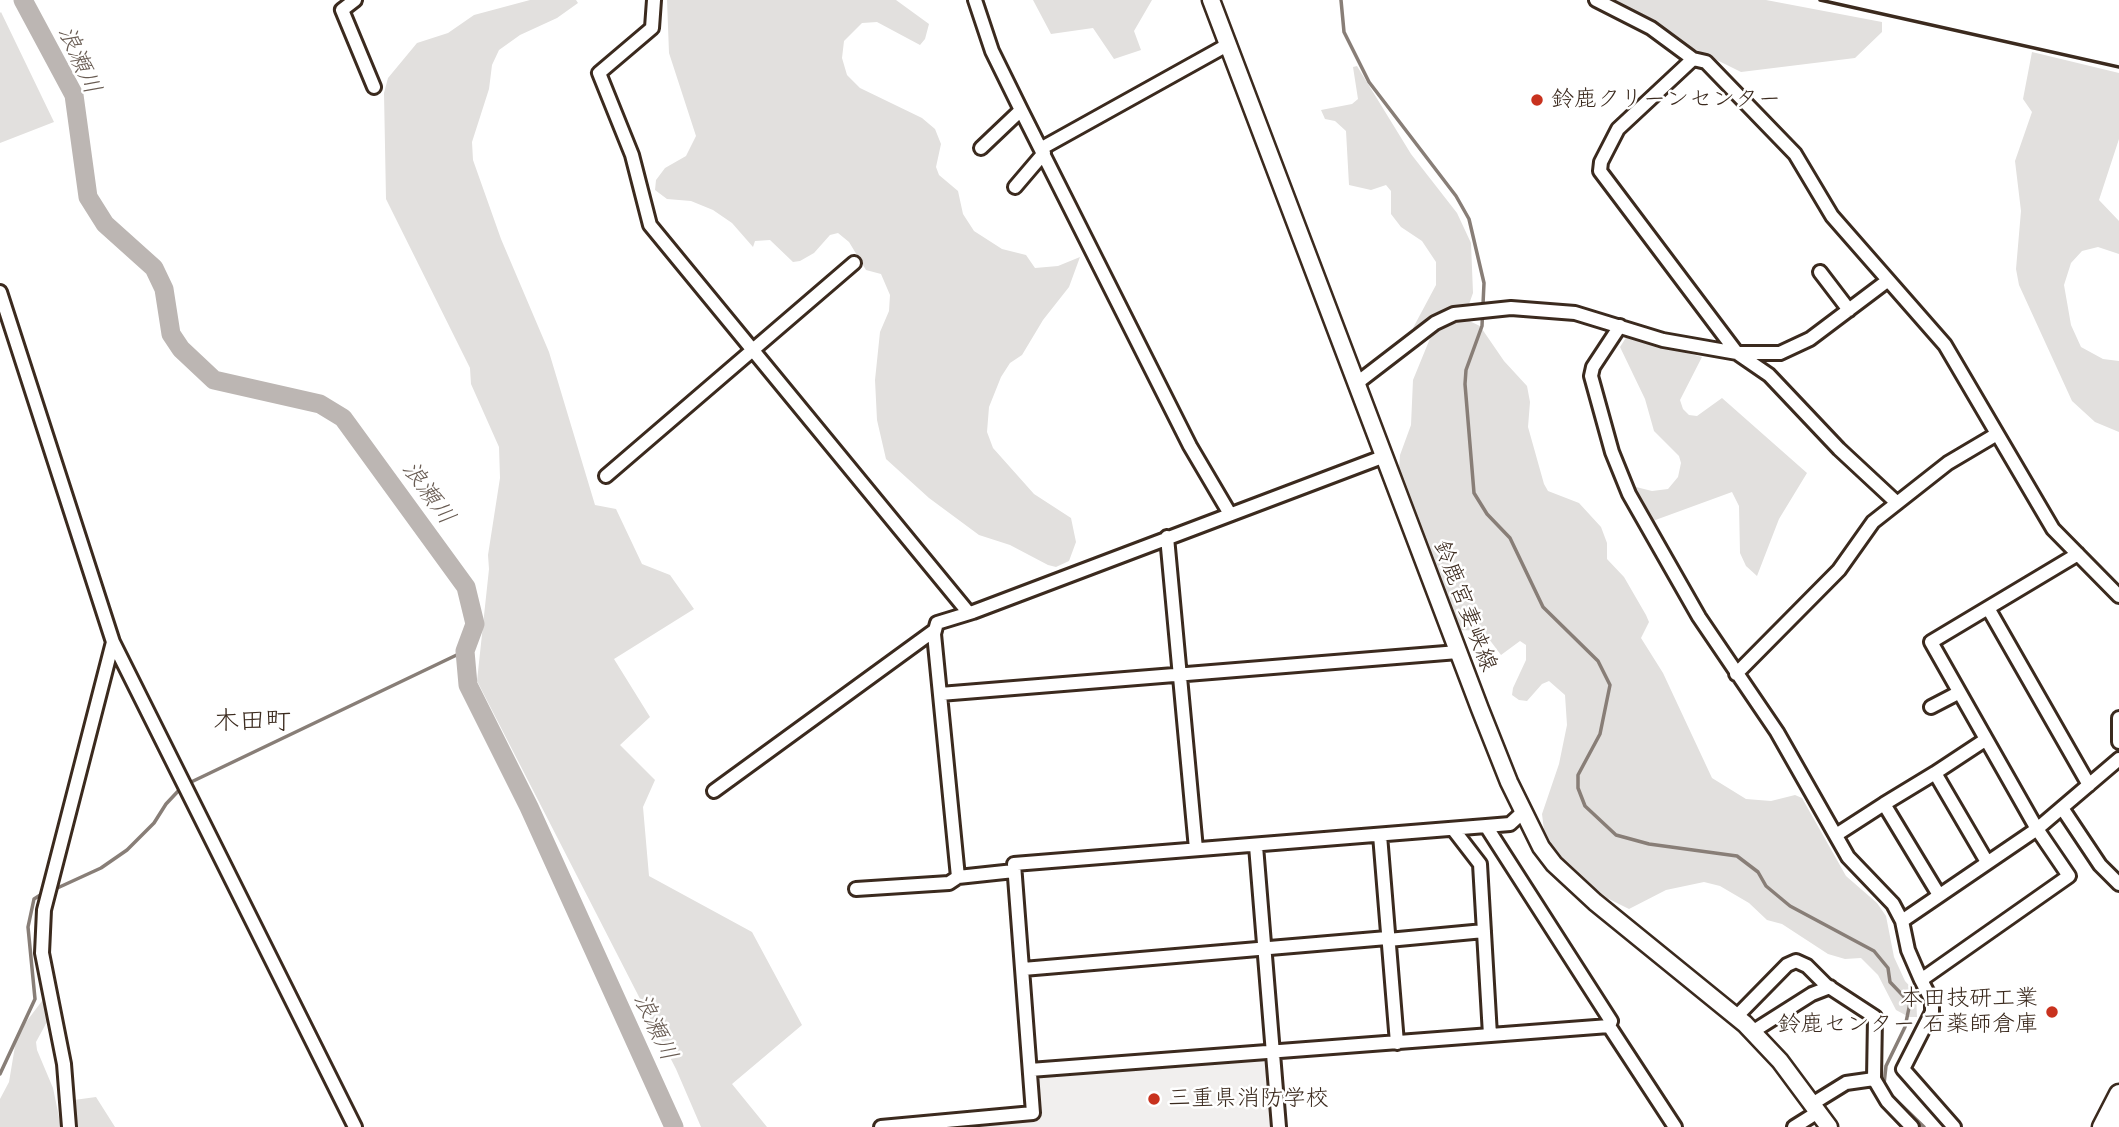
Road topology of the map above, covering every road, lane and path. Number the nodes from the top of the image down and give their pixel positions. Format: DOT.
graph roads {
  1 [pos="355,0"];
  2 [pos="654,0"];
  3 [pos="975,0"];
  4 [pos="1211,0"];
  5 [pos="1596,0"];
  6 [pos="1229,44"];
  7 [pos="1693,59"];
  8 [pos="374,87"];
  9 [pos="1021,110"];
  10 [pos="981,148"];
  11 [pos="1043,150"];
  12 [pos="1015,187"];
  13 [pos="854,263"];
  14 [pos="1821,272"];
  15 [pos="1886,281"];
  16 [pos="0,292"];
  17 [pos="1849,310"];
  18 [pos="1620,326"];
  19 [pos="754,350"];
  20 [pos="1737,353"];
  21 [pos="1357,383"];
  22 [pos="1997,434"];
  23 [pos="1385,456"];
  24 [pos="606,476"];
  25 [pos="1896,502"];
  26 [pos="1230,513"];
  27 [pos="1167,537"];
  28 [pos="2078,554"];
  29 [pos="2119,596"];
  30 [pos="1988,608"];
  31 [pos="968,612"];
  32 [pos="935,630"];
  33 [pos="113,642"];
  34 [pos="1458,652"];
  35 [pos="1736,674"];
  36 [pos="1179,676"];
  37 [pos="1958,693"];
  38 [pos="940,694"];
  39 [pos="1931,707"];
  40 [pos="2119,718"];
  41 [pos="1985,740"];
  42 [pos="2119,742"];
  43 [pos="2119,759"];
  44 [pos="1935,773"];
  45 [pos="2089,785"];
  46 [pos="714,791"];
  47 [pos="1884,804"];
  48 [pos="2062,808"];
  49 [pos="1522,812"];
  50 [pos="1486,826"];
  51 [pos="1453,829"];
  52 [pos="2037,829"];
  53 [pos="1380,835"];
  54 [pos="1836,835"];
  55 [pos="1256,846"];
  56 [pos="1196,849"];
  57 [pos="1987,862"];
  58 [pos="1014,871"];
  59 [pos="958,877"];
  60 [pos="2119,884"];
  61 [pos="856,889"];
  62 [pos="1938,895"];
  63 [pos="1902,921"];
  64 [pos="1484,931"];
  65 [pos="1388,939"];
  66 [pos="1265,949"];
  67 [pos="1023,969"];
  68 [pos="1921,980"];
  69 [pos="1830,987"];
  70 [pos="1736,1017"];
  71 [pos="1609,1026"];
  72 [pos="1752,1031"];
  73 [pos="1490,1035"];
  74 [pos="1397,1043"];
  75 [pos="1273,1052"];
  76 [pos="1030,1070"];
  77 [pos="1874,1079"];
  78 [pos="2119,1094"];
  79 [pos="1815,1108"];
  80 [pos="2119,1122"];
  81 [pos="69,1127"];
  82 [pos="355,1127"];
  83 [pos="881,1127"];
  84 [pos="1279,1127"];
  85 [pos="1675,1127"];
  86 [pos="1794,1127"];
  87 [pos="1829,1127"];
  88 [pos="1912,1127"];
  89 [pos="1954,1127"];
  90 [pos="2102,1127"];
  91 [pos="2116,1127"];
  1 -- 8 [label="street"];
  2 -- 19 [label="street"];
  3 -- 9 [label="street"];
  4 -- 6 [label="main road, 鈴鹿宮妻峡線"];
  5 -- 7 [label="street"];
  6 -- 11 [label="street"];
  6 -- 21 [label="main road, 鈴鹿宮妻峡線"];
  7 -- 15 [label="street"];
  7 -- 20 [label="street"];
  9 -- 10 [label="street"];
  9 -- 11 [label="street"];
  11 -- 12 [label="street"];
  11 -- 26 [label="street"];
  13 -- 19 [label="street"];
  14 -- 17 [label="street"];
  15 -- 17 [label="street"];
  15 -- 22 [label="street"];
  16 -- 33 [label="street"];
  17 -- 20 [label="street"];
  18 -- 20 [label="street"];
  18 -- 21 [label="street"];
  18 -- 35 [label="street"];
  19 -- 24 [label="street"];
  19 -- 31 [label="street"];
  20 -- 25 [label="street"];
  21 -- 23 [label="main road, 鈴鹿宮妻峡線"];
  22 -- 25 [label="street"];
  22 -- 28 [label="street"];
  23 -- 26 [label="street"];
  23 -- 34 [label="main road, 鈴鹿宮妻峡線"];
  25 -- 35 [label="street"];
  26 -- 27 [label="street"];
  27 -- 31 [label="street"];
  27 -- 36 [label="street"];
  28 -- 29 [label="street"];
  28 -- 30 [label="street"];
  30 -- 37 [label="street"];
  30 -- 45 [label="street"];
  31 -- 32 [label="street"];
  32 -- 38 [label="street"];
  32 -- 46 [label="street"];
  33 -- 81 [label="street"];
  33 -- 82 [label="street"];
  34 -- 36 [label="street"];
  34 -- 49 [label="main road, 鈴鹿宮妻峡線"];
  35 -- 54 [label="street"];
  36 -- 38 [label="street"];
  36 -- 56 [label="street"];
  37 -- 39 [label="street"];
  37 -- 41 [label="street"];
  38 -- 59 [label="street"];
  40 -- 42 [label="street"];
  41 -- 44 [label="street"];
  41 -- 52 [label="street"];
  43 -- 45 [label="street"];
  44 -- 47 [label="street"];
  44 -- 57 [label="street"];
  45 -- 48 [label="street"];
  47 -- 54 [label="street"];
  47 -- 62 [label="street"];
  48 -- 52 [label="street"];
  48 -- 60 [label="street"];
  49 -- 50 [label="street"];
  49 -- 70 [label="main road, 鈴鹿宮妻峡線"];
  50 -- 51 [label="street"];
  50 -- 71 [label="street"];
  51 -- 53 [label="street"];
  51 -- 64 [label="street"];
  52 -- 57 [label="street"];
  52 -- 68 [label="street"];
  53 -- 55 [label="street"];
  53 -- 65 [label="street"];
  54 -- 63 [label="street"];
  55 -- 56 [label="street"];
  55 -- 66 [label="street"];
  56 -- 58 [label="street"];
  57 -- 62 [label="street"];
  58 -- 59 [label="street"];
  58 -- 67 [label="street"];
  59 -- 61 [label="street"];
  62 -- 63 [label="street"];
  63 -- 68 [label="street"];
  64 -- 65 [label="street"];
  64 -- 73 [label="street"];
  65 -- 66 [label="street"];
  65 -- 74 [label="street"];
  66 -- 67 [label="street"];
  66 -- 75 [label="street"];
  67 -- 76 [label="street"];
  68 -- 89 [label="street"];
  69 -- 70 [label="street"];
  69 -- 72 [label="street"];
  69 -- 77 [label="street"];
  70 -- 72 [label="main road, 鈴鹿宮妻峡線"];
  71 -- 73 [label="street"];
  71 -- 85 [label="street"];
  72 -- 79 [label="main road, 鈴鹿宮妻峡線"];
  73 -- 74 [label="street"];
  74 -- 75 [label="street"];
  75 -- 76 [label="street"];
  75 -- 84 [label="street"];
  76 -- 83 [label="street"];
  77 -- 79 [label="street"];
  77 -- 88 [label="street"];
  78 -- 90 [label="highway"];
  79 -- 86 [label="street"];
  79 -- 87 [label="main road, 鈴鹿宮妻峡線"];
  80 -- 91 [label="highway"];
}
